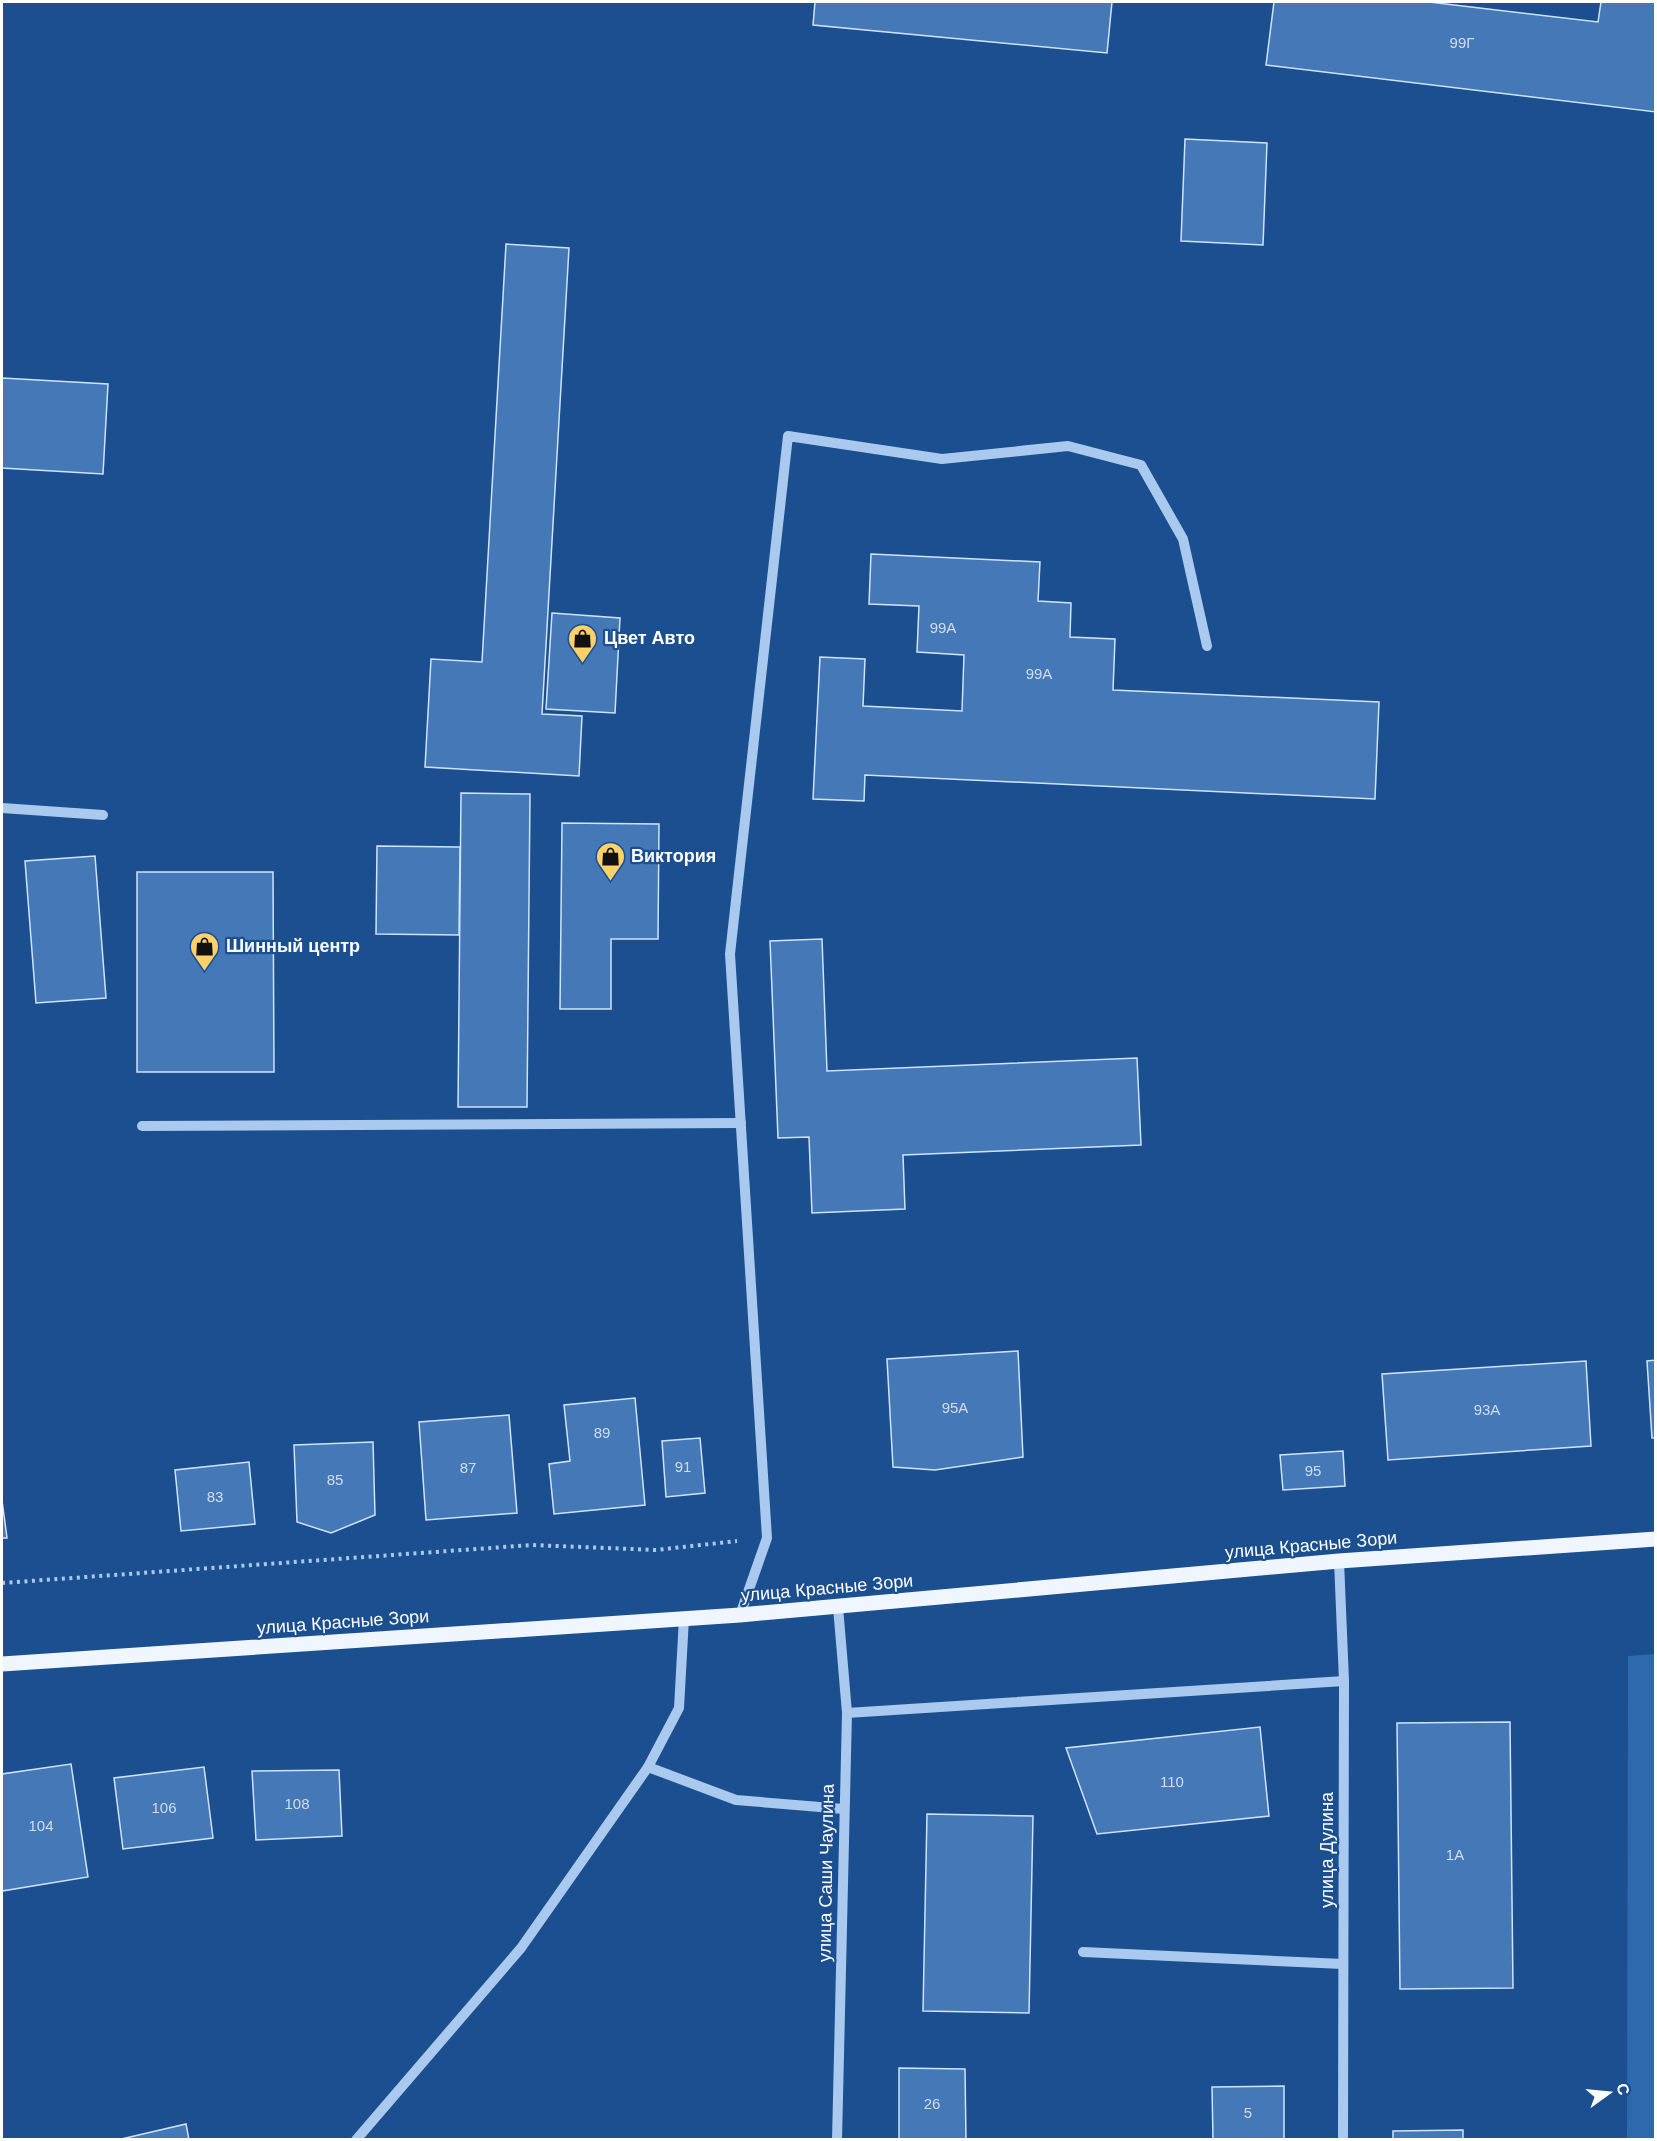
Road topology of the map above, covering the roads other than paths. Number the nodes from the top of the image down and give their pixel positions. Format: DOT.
graph roads {
  1 [pos="1207,646"];
  2 [pos="2,808"];
  3 [pos="103,815"];
  4 [pos="741,1123"];
  5 [pos="142,1126"];
  6 [pos="1656,1539"];
  7 [pos="1339,1561"];
  8 [pos="838,1607"];
  9 [pos="740,1615"];
  10 [pos="684,1618"];
  11 [pos="2,1664"];
  12 [pos="1344,1681"];
  13 [pos="847,1713"];
  14 [pos="648,1767"];
  15 [pos="844,1809"];
  16 [pos="1083,1952"];
  17 [pos="1343,1964"];
  18 [pos="356,2139"];
  19 [pos="837,2139"];
  20 [pos="1343,2139"];
  1 -- 4 [label="street"];
  2 -- 3 [label="street"];
  4 -- 5 [label="street"];
  4 -- 9 [label="street"];
  6 -- 7 [label="main road, улица Красные Зори"];
  7 -- 8 [label="main road, улица Красные Зори"];
  7 -- 12 [label="street, улица Дулина"];
  8 -- 9 [label="main road, улица Красные Зори"];
  8 -- 13 [label="street, улица Саши Чаулина"];
  9 -- 10 [label="main road, улица Красные Зори"];
  10 -- 11 [label="main road, улица Красные Зори"];
  10 -- 14 [label="street"];
  12 -- 13 [label="street"];
  12 -- 17 [label="street, улица Дулина"];
  13 -- 15 [label="street, улица Саши Чаулина"];
  14 -- 15 [label="street"];
  14 -- 18 [label="street"];
  15 -- 19 [label="street, улица Саши Чаулина"];
  16 -- 17 [label="street"];
  17 -- 20 [label="street, улица Дулина"];
}
